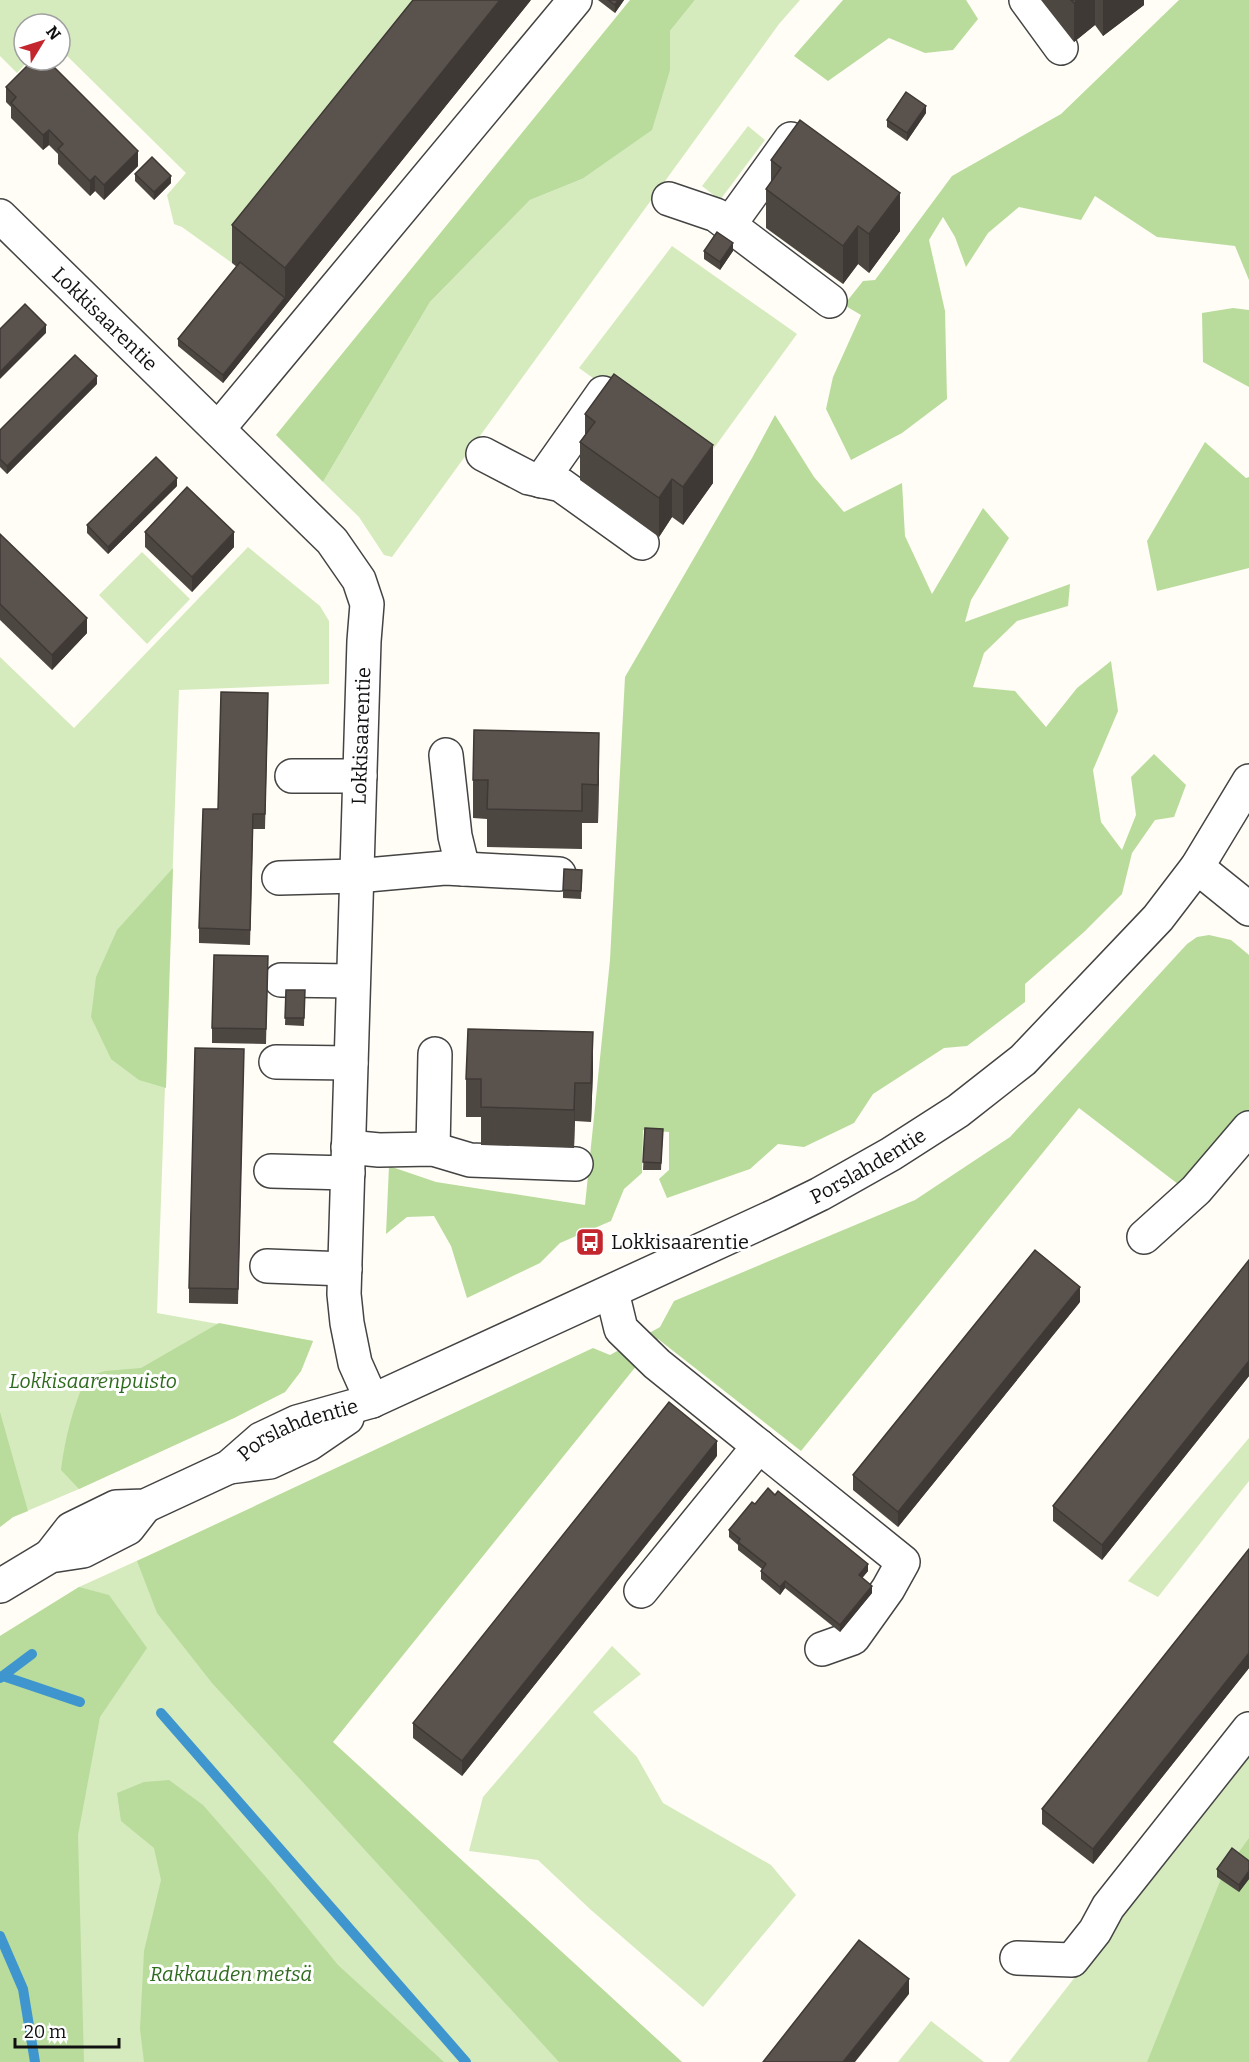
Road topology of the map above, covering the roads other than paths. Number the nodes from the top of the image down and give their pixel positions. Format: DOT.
graph roads {
  1 [pos="575,0"];
  2 [pos="1026,0"];
  3 [pos="1061,48"];
  4 [pos="790,139"];
  5 [pos="669,199"];
  6 [pos="0,216"];
  7 [pos="729,225"];
  8 [pos="830,301"];
  9 [pos="603,393"];
  10 [pos="218,429"];
  11 [pos="483,454"];
  12 [pos="541,481"];
  13 [pos="642,543"];
  14 [pos="446,755"];
  15 [pos="360,776"];
  16 [pos="292,777"];
  17 [pos="1249,781"];
  18 [pos="1197,867"];
  19 [pos="463,869"];
  20 [pos="559,874"];
  21 [pos="357,876"];
  22 [pos="279,878"];
  23 [pos="1249,909"];
  24 [pos="281,980"];
  25 [pos="353,981"];
  26 [pos="435,1054"];
  27 [pos="276,1062"];
  28 [pos="351,1063"];
  29 [pos="1249,1128"];
  30 [pos="434,1149"];
  31 [pos="348,1160"];
  32 [pos="576,1164"];
  33 [pos="271,1171"];
  34 [pos="1144,1237"];
  35 [pos="267,1266"];
  36 [pos="345,1269"];
  37 [pos="612,1292"];
  38 [pos="372,1401"];
  39 [pos="759,1446"];
  40 [pos="0,1586"];
  41 [pos="641,1591"];
  42 [pos="822,1649"];
  43 [pos="1249,1729"];
  44 [pos="1017,1958"];
  1 -- 10 [label="street"];
  2 -- 3 [label="street"];
  4 -- 7 [label="street"];
  5 -- 7 [label="street"];
  6 -- 10 [label="street, Lokkisaarentie"];
  7 -- 8 [label="street"];
  9 -- 12 [label="street"];
  10 -- 15 [label="street, Lokkisaarentie"];
  11 -- 12 [label="street"];
  12 -- 13 [label="street"];
  14 -- 19 [label="street"];
  15 -- 16 [label="street"];
  15 -- 21 [label="street, Lokkisaarentie"];
  17 -- 18 [label="street, Porslahdentie"];
  18 -- 23 [label="street"];
  18 -- 37 [label="street, Porslahdentie"];
  19 -- 20 [label="street"];
  19 -- 21 [label="street"];
  21 -- 22 [label="street"];
  21 -- 25 [label="street, Lokkisaarentie"];
  24 -- 25 [label="street"];
  25 -- 28 [label="street, Lokkisaarentie"];
  26 -- 30 [label="street"];
  27 -- 28 [label="street"];
  28 -- 31 [label="street, Lokkisaarentie"];
  29 -- 34 [label="street"];
  30 -- 31 [label="street"];
  30 -- 32 [label="street"];
  31 -- 33 [label="street"];
  31 -- 36 [label="street, Lokkisaarentie"];
  35 -- 36 [label="street"];
  36 -- 38 [label="street, Lokkisaarentie"];
  37 -- 38 [label="street, Porslahdentie"];
  37 -- 39 [label="street"];
  38 -- 40 [label="street, Porslahdentie"];
  39 -- 41 [label="street"];
  39 -- 42 [label="street"];
  43 -- 44 [label="street"];
}
